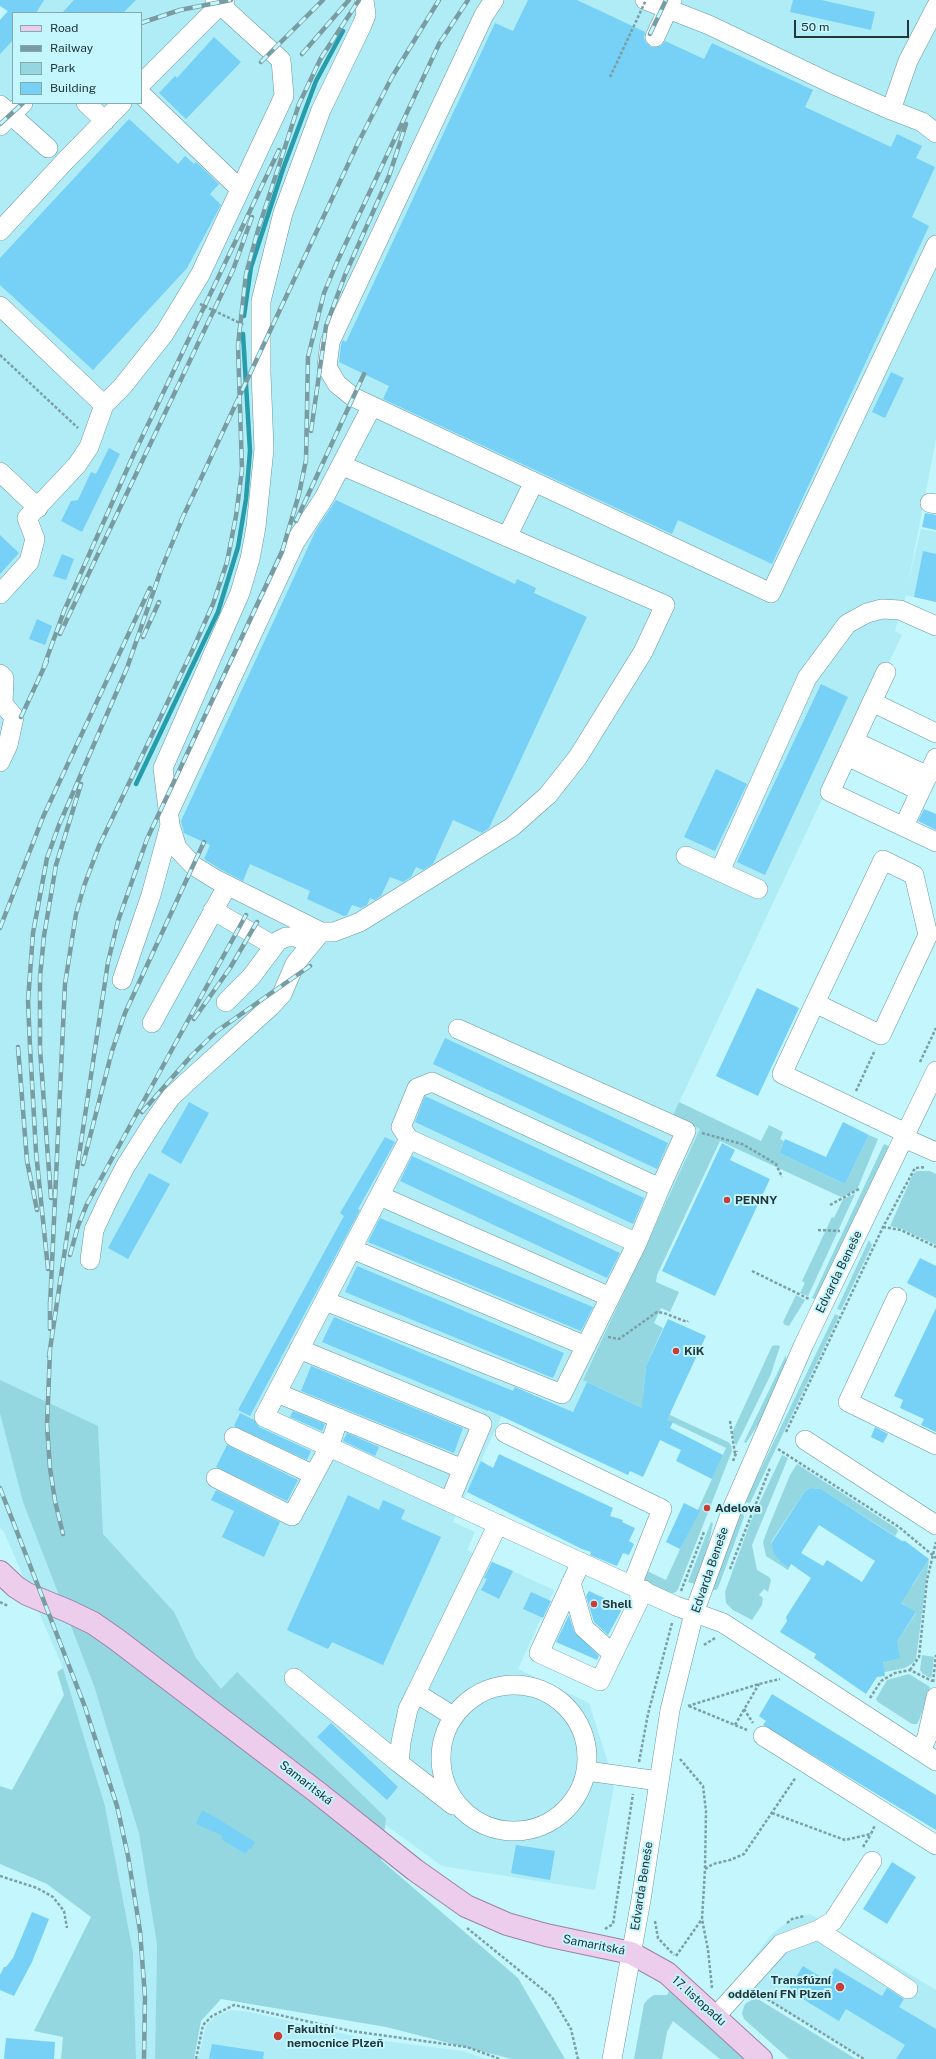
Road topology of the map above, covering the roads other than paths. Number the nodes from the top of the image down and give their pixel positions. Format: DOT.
graph roads {
  1 [pos="364,0"];
  2 [pos="494,0"];
  3 [pos="645,0"];
  4 [pos="220,2"];
  5 [pos="670,5"];
  6 [pos="936,7"];
  7 [pos="655,37"];
  8 [pos="142,83"];
  9 [pos="142,95"];
  10 [pos="87,104"];
  11 [pos="121,104"];
  12 [pos="891,110"];
  13 [pos="9,112"];
  14 [pos="105,121"];
  15 [pos="936,133"];
  16 [pos="48,148"];
  17 [pos="240,189"];
  18 [pos="0,231"];
  19 [pos="936,245"];
  20 [pos="0,306"];
  21 [pos="104,405"];
  22 [pos="372,406"];
  23 [pos="341,465"];
  24 [pos="0,472"];
  25 [pos="534,482"];
  26 [pos="38,508"];
  27 [pos="507,537"];
  28 [pos="0,594"];
  29 [pos="936,626"];
  30 [pos="886,672"];
  31 [pos="0,674"];
  32 [pos="872,702"];
  33 [pos="936,733"];
  34 [pos="851,748"];
  35 [pos="936,758"];
  36 [pos="0,762"];
  37 [pos="924,784"];
  38 [pos="169,819"];
  39 [pos="904,826"];
  40 [pos="936,842"];
  41 [pos="686,856"];
  42 [pos="720,871"];
  43 [pos="227,886"];
  44 [pos="758,889"];
  45 [pos="213,910"];
  46 [pos="315,938"];
  47 [pos="274,946"];
  48 [pos="122,980"];
  49 [pos="226,1002"];
  50 [pos="815,1003"];
  51 [pos="152,1023"];
  52 [pos="458,1029"];
  53 [pos="936,1070"];
  54 [pos="905,1135"];
  55 [pos="410,1139"];
  56 [pos="936,1152"];
  57 [pos="660,1188"];
  58 [pos="380,1196"];
  59 [pos="637,1243"];
  60 [pos="352,1249"];
  61 [pos="90,1260"];
  62 [pos="610,1297"];
  63 [pos="897,1298"];
  64 [pos="325,1300"];
  65 [pos="589,1340"];
  66 [pos="299,1349"];
  67 [pos="276,1393"];
  68 [pos="339,1418"];
  69 [pos="504,1433"];
  70 [pos="234,1437"];
  71 [pos="805,1440"];
  72 [pos="936,1445"];
  73 [pos="329,1447"];
  74 [pos="463,1469"];
  75 [pos="314,1475"];
  76 [pos="216,1478"];
  77 [pos="449,1502"];
  78 [pos="498,1524"];
  79 [pos="936,1525"];
  80 [pos="581,1562"];
  81 [pos="0,1572"];
  82 [pos="571,1583"];
  83 [pos="638,1587"];
  84 [pos="694,1613"];
  85 [pos="613,1654"];
  86 [pos="294,1678"];
  87 [pos="416,1693"];
  88 [pos="936,1697"];
  89 [pos="453,1716"];
  90 [pos="763,1736"];
  91 [pos="928,1756"];
  92 [pos="399,1763"];
  93 [pos="587,1771"];
  94 [pos="659,1781"];
  95 [pos="462,1811"];
  96 [pos="936,1845"];
  97 [pos="872,1861"];
  98 [pos="818,1930"];
  99 [pos="631,1952"];
  100 [pos="908,1989"];
  101 [pos="716,2016"];
  102 [pos="612,2059"];
  103 [pos="761,2059"];
  1 -- 38 [label="street"];
  2 -- 22 [label="street"];
  3 -- 5 [label="street"];
  4 -- 8 [label="street"];
  4 -- 17 [label="street"];
  5 -- 7 [label="street"];
  5 -- 12 [label="street"];
  6 -- 12 [label="street"];
  9 -- 17 [label="street"];
  10 -- 14 [label="street"];
  11 -- 14 [label="street"];
  12 -- 15 [label="street"];
  13 -- 16 [label="street"];
  14 -- 18 [label="street"];
  17 -- 21 [label="street"];
  19 -- 25 [label="street"];
  20 -- 21 [label="street"];
  21 -- 26 [label="street"];
  22 -- 23 [label="street"];
  22 -- 25 [label="street"];
  23 -- 27 [label="street"];
  23 -- 38 [label="street"];
  24 -- 26 [label="street"];
  25 -- 27 [label="street"];
  26 -- 28 [label="street"];
  27 -- 46 [label="street"];
  29 -- 42 [label="street"];
  30 -- 32 [label="street"];
  31 -- 36 [label="street"];
  32 -- 33 [label="street"];
  32 -- 34 [label="street"];
  34 -- 37 [label="street"];
  34 -- 39 [label="street"];
  35 -- 37 [label="street"];
  37 -- 39 [label="street"];
  38 -- 43 [label="street"];
  38 -- 48 [label="street"];
  39 -- 40 [label="street"];
  41 -- 42 [label="street"];
  42 -- 44 [label="street"];
  43 -- 45 [label="street"];
  43 -- 46 [label="street"];
  45 -- 47 [label="street"];
  45 -- 51 [label="street"];
  46 -- 47 [label="street"];
  46 -- 61 [label="street"];
  47 -- 49 [label="street"];
  50 -- 50 [label="street"];
  50 -- 54 [label="street"];
  52 -- 57 [label="street"];
  53 -- 54 [label="street, Edvarda Beneše"];
  54 -- 56 [label="street"];
  54 -- 84 [label="street, Edvarda Beneše"];
  55 -- 57 [label="street"];
  55 -- 58 [label="street"];
  55 -- 59 [label="street"];
  57 -- 59 [label="street"];
  58 -- 60 [label="street"];
  58 -- 62 [label="street"];
  59 -- 62 [label="street"];
  60 -- 64 [label="street"];
  60 -- 65 [label="street"];
  62 -- 65 [label="street"];
  63 -- 72 [label="street"];
  64 -- 65 [label="street"];
  64 -- 66 [label="street"];
  66 -- 67 [label="street"];
  66 -- 74 [label="street"];
  67 -- 68 [label="street"];
  67 -- 73 [label="street"];
  68 -- 73 [label="street"];
  68 -- 74 [label="street"];
  69 -- 83 [label="street"];
  70 -- 75 [label="street"];
  71 -- 79 [label="street"];
  73 -- 75 [label="street"];
  73 -- 77 [label="street"];
  74 -- 77 [label="street"];
  75 -- 76 [label="street"];
  77 -- 78 [label="street"];
  78 -- 80 [label="street"];
  78 -- 87 [label="street"];
  80 -- 82 [label="street"];
  80 -- 83 [label="street"];
  81 -- 99 [label="main road, Samaritská"];
  82 -- 85 [label="street"];
  82 -- 85 [label="street"];
  83 -- 84 [label="street"];
  83 -- 85 [label="street"];
  84 -- 91 [label="street"];
  84 -- 94 [label="street, Edvarda Beneše"];
  86 -- 92 [label="street"];
  87 -- 89 [label="street"];
  87 -- 92 [label="street"];
  88 -- 91 [label="street"];
  89 -- 93 [label="street"];
  89 -- 95 [label="street"];
  90 -- 96 [label="street"];
  92 -- 95 [label="street"];
  93 -- 94 [label="street"];
  93 -- 95 [label="street"];
  94 -- 99 [label="street, Edvarda Beneše"];
  97 -- 98 [label="street"];
  98 -- 100 [label="street"];
  98 -- 101 [label="street"];
  99 -- 101 [label="main road, 17. listopadu"];
  99 -- 102 [label="street, Edvarda Beneše"];
  101 -- 103 [label="main road, 17. listopadu"];
}
